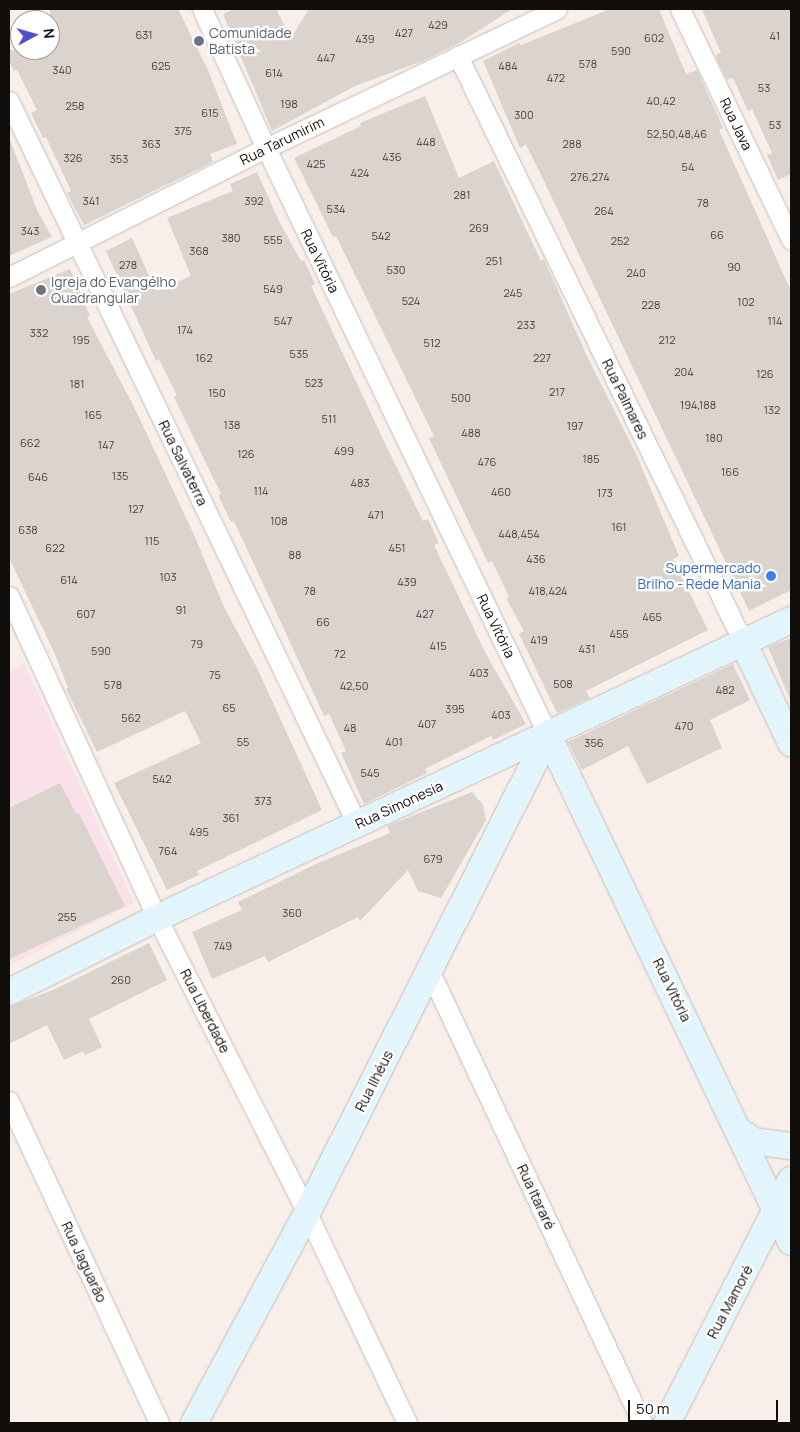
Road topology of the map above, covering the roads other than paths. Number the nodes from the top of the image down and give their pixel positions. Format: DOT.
graph roads {
  1 [pos="202,9"];
  2 [pos="558,9"];
  3 [pos="680,9"];
  4 [pos="458,56"];
  5 [pos="9,101"];
  6 [pos="266,148"];
  7 [pos="791,240"];
  8 [pos="76,242"];
  9 [pos="9,277"];
  10 [pos="9,596"];
  11 [pos="791,620"];
  12 [pos="744,644"];
  13 [pos="548,735"];
  14 [pos="791,743"];
  15 [pos="513,764"];
  16 [pos="573,784"];
  17 [pos="357,824"];
  18 [pos="157,918"];
  19 [pos="430,972"];
  20 [pos="9,992"];
  21 [pos="9,1102"];
  22 [pos="740,1132"];
  23 [pos="791,1146"];
  24 [pos="791,1180"];
  25 [pos="784,1209"];
  26 [pos="307,1213"];
  27 [pos="791,1242"];
  28 [pos="159,1423"];
  29 [pos="194,1423"];
  30 [pos="407,1423"];
  31 [pos="642,1423"];
  32 [pos="667,1423"];
  1 -- 6 [label="street, Rua Vitória"];
  2 -- 4 [label="street, Rua Tarumirim"];
  3 -- 7 [label="street, Rua Java"];
  4 -- 6 [label="street, Rua Tarumirim"];
  4 -- 12 [label="street, Rua Palmares"];
  5 -- 8 [label="street, Rua Salvaterra"];
  6 -- 8 [label="street, Rua Tarumirim"];
  6 -- 13 [label="street, Rua Vitória"];
  8 -- 9 [label="street, Rua Tarumirim"];
  8 -- 17 [label="street, Rua Salvaterra"];
  10 -- 18 [label="street, Rua Liberdade"];
  11 -- 12 [label="street, Rua Simonesia"];
  12 -- 13 [label="street, Rua Simonesia"];
  12 -- 14 [label="street, Rua Palmares"];
  13 -- 15 [label="street, Rua Simonesia"];
  13 -- 15 [label="street, Rua Ilhéus"];
  13 -- 16 [label="street, Rua Vitória"];
  15 -- 16 [label="street"];
  15 -- 17 [label="street, Rua Simonesia"];
  15 -- 19 [label="street, Rua Ilhéus"];
  16 -- 22 [label="street, Rua Vitória"];
  17 -- 18 [label="street, Rua Simonesia"];
  18 -- 20 [label="street, Rua Simonesia"];
  18 -- 26 [label="street, Rua Liberdade"];
  19 -- 26 [label="street, Rua Ilhéus"];
  19 -- 31 [label="street, Rua Itararé"];
  21 -- 28 [label="street, Rua Jaguarão"];
  22 -- 23 [label="street"];
  22 -- 25 [label="street, Rua Vitória"];
  24 -- 25 [label="street, Rua Mamoré"];
  25 -- 27 [label="street, Rua Vitória"];
  25 -- 32 [label="street, Rua Mamoré"];
  26 -- 29 [label="street, Rua Ilhéus"];
  26 -- 30 [label="street, Rua Liberdade"];
}
